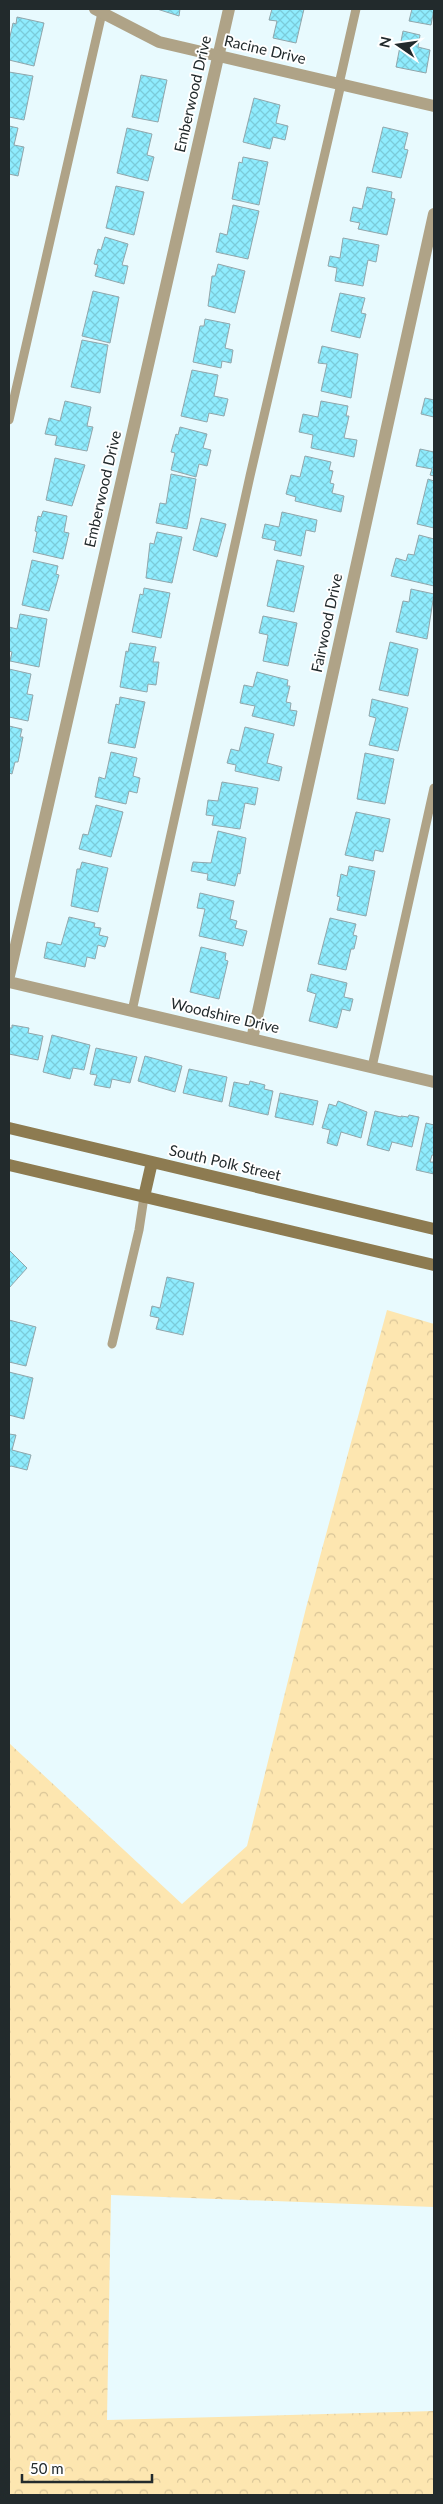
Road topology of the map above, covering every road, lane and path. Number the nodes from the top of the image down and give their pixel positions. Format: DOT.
graph roads {
  1 [pos="229,9"];
  2 [pos="356,9"];
  3 [pos="99,11"];
  4 [pos="218,56"];
  5 [pos="340,84"];
  6 [pos="434,106"];
  7 [pos="434,214"];
  8 [pos="9,420"];
  9 [pos="434,788"];
  10 [pos="9,976"];
  11 [pos="9,982"];
  12 [pos="132,1011"];
  13 [pos="252,1039"];
  14 [pos="372,1067"];
  15 [pos="434,1082"];
  16 [pos="9,1128"];
  17 [pos="152,1162"];
  18 [pos="9,1165"];
  19 [pos="144,1197"];
  20 [pos="434,1229"];
  21 [pos="434,1265"];
  22 [pos="112,1344"];
  1 -- 4 [label="street, Emberwood Drive"];
  2 -- 5 [label="lane"];
  3 -- 4 [label="street, Racine Drive"];
  3 -- 8 [label="lane"];
  4 -- 5 [label="street, Racine Drive"];
  4 -- 10 [label="street, Emberwood Drive"];
  5 -- 6 [label="street, Racine Drive"];
  5 -- 12 [label="lane"];
  7 -- 13 [label="street, Fairwood Drive"];
  9 -- 14 [label="lane"];
  11 -- 12 [label="street, Woodshire Drive"];
  12 -- 13 [label="street, Woodshire Drive"];
  13 -- 14 [label="street, Woodshire Drive"];
  14 -- 15 [label="street, Woodshire Drive"];
  16 -- 17 [label="main road, South Polk Street"];
  17 -- 19 [label="main road"];
  17 -- 20 [label="main road, South Polk Street"];
  18 -- 19 [label="main road"];
  19 -- 21 [label="main road"];
  19 -- 22 [label="lane"];
}
